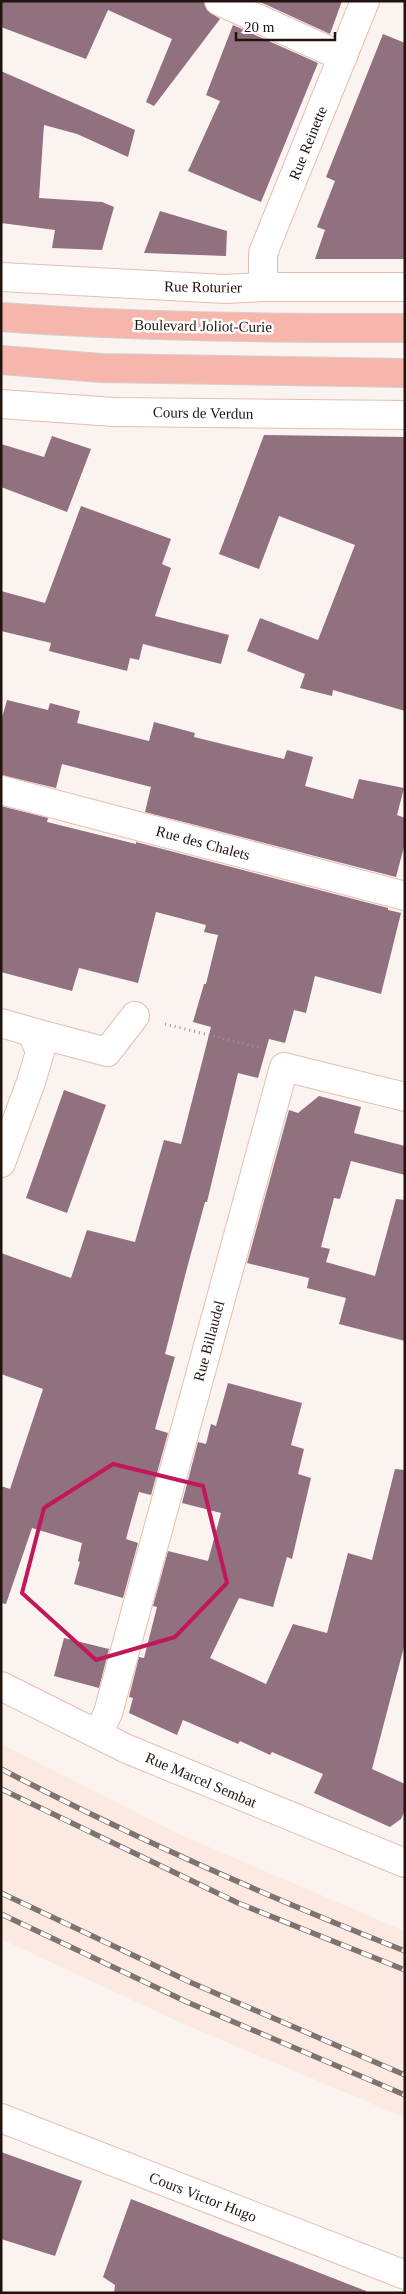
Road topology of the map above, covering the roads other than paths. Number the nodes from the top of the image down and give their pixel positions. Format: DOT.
graph roads {
  1 [pos="219,1"];
  2 [pos="366,1"];
  3 [pos="343,57"];
  4 [pos="1,277"];
  5 [pos="405,286"];
  6 [pos="263,287"];
  7 [pos="1,317"];
  8 [pos="405,328"];
  9 [pos="1,360"];
  10 [pos="404,372"];
  11 [pos="1,404"];
  12 [pos="405,415"];
  13 [pos="1,790"];
  14 [pos="405,896"];
  15 [pos="135,1016"];
  16 [pos="1,1023"];
  17 [pos="32,1032"];
  18 [pos="405,1097"];
  19 [pos="1,1163"];
  20 [pos="1,1686"];
  21 [pos="98,1734"];
  22 [pos="405,1863"];
  23 [pos="1,2118"];
  24 [pos="405,2275"];
  1 -- 3 [label="street"];
  2 -- 3 [label="street, Rue Reinette"];
  3 -- 6 [label="street, Rue Reinette"];
  4 -- 6 [label="street, Rue Roturier"];
  5 -- 6 [label="street, Rue Roturier"];
  7 -- 8 [label="main road, Boulevard Joliot-Curie"];
  9 -- 10 [label="main road"];
  11 -- 12 [label="street, Cours de Verdun"];
  13 -- 14 [label="street, Rue des Chalets"];
  15 -- 17 [label="street"];
  16 -- 17 [label="street"];
  17 -- 19 [label="street"];
  18 -- 21 [label="street, Rue Billaudel"];
  20 -- 21 [label="street, Rue Marcel Sembat"];
  21 -- 22 [label="street, Rue Marcel Sembat"];
  23 -- 24 [label="street, Cours Victor Hugo"];
}
